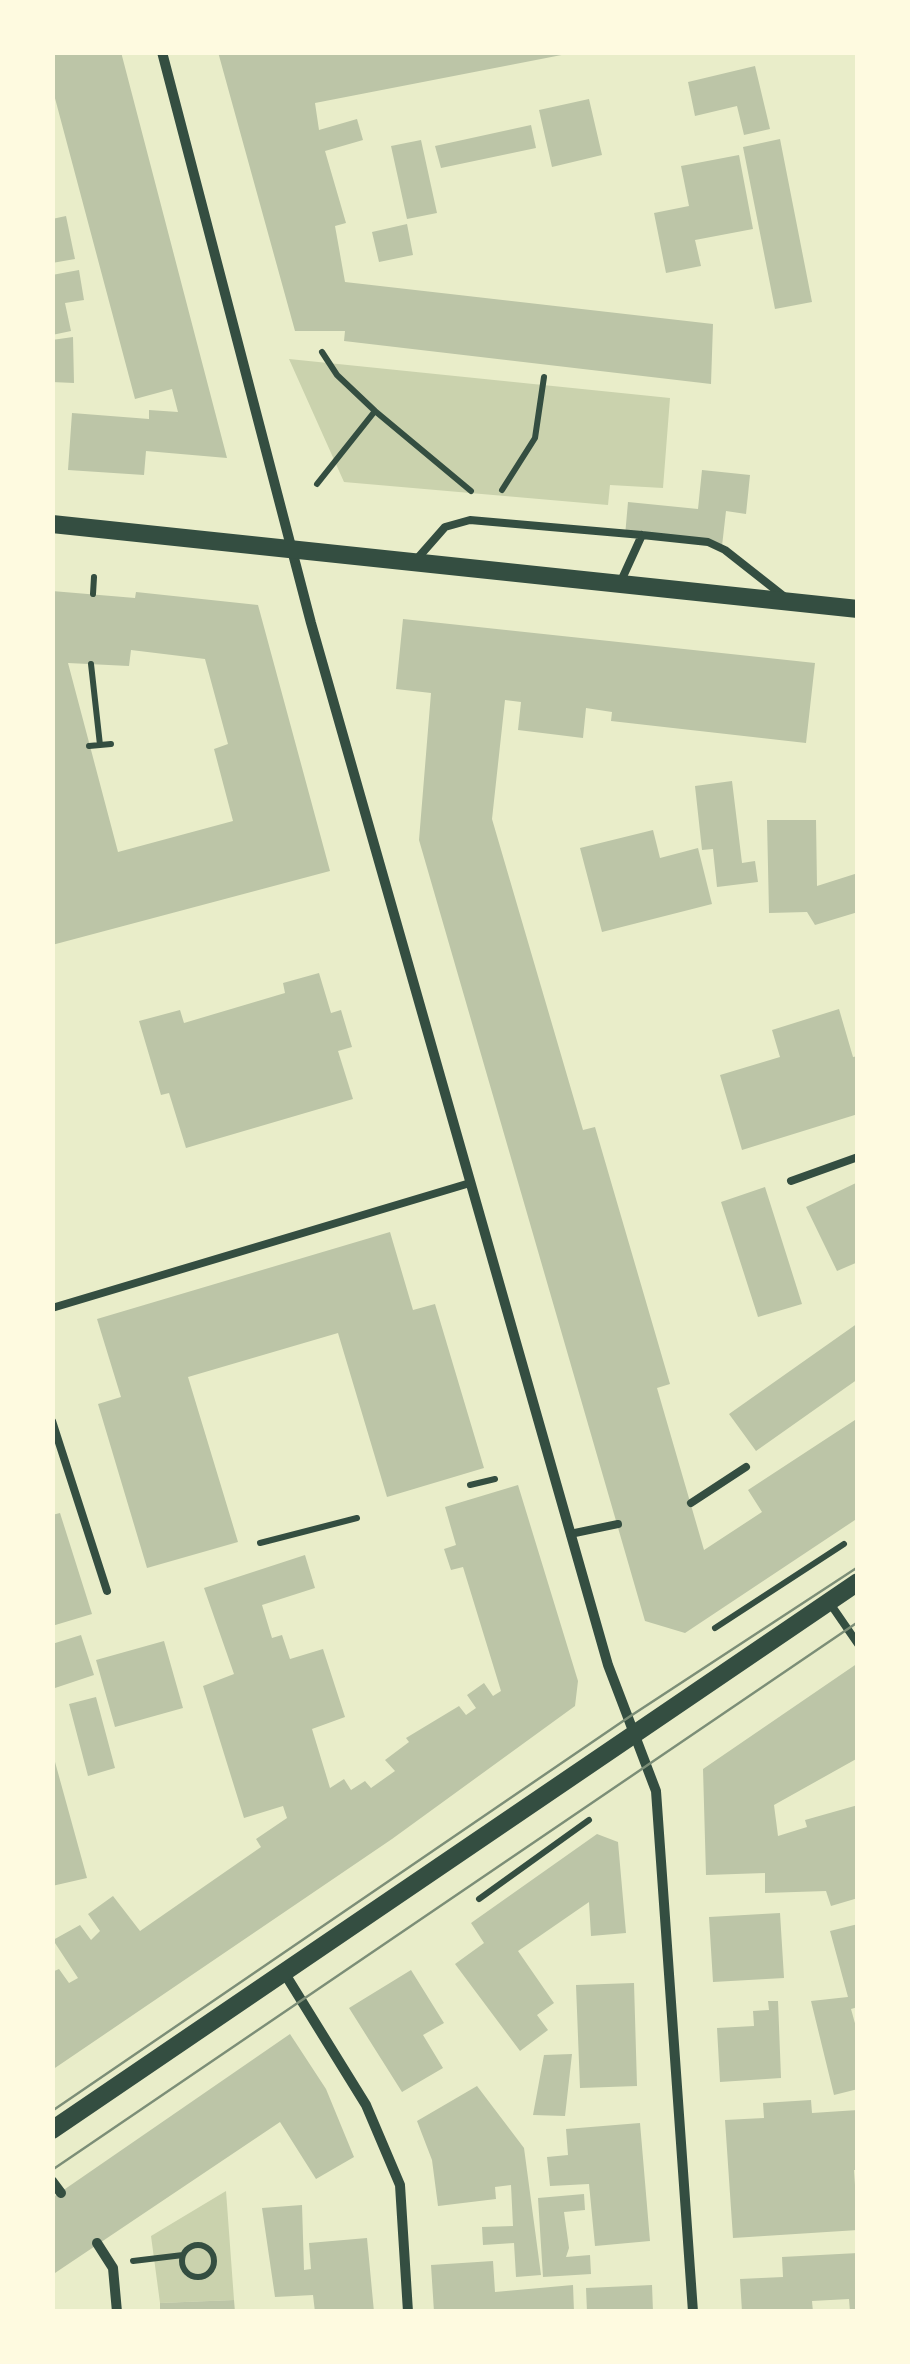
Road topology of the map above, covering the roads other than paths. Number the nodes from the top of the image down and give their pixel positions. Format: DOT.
graph roads {
  1 [pos="162,52"];
  2 [pos="52,524"];
  3 [pos="642,535"];
  4 [pos="291,548"];
  5 [pos="416,560"];
  6 [pos="620,582"];
  7 [pos="789,601"];
  8 [pos="858,609"];
  9 [pos="858,1157"];
  10 [pos="792,1181"];
  11 [pos="470,1183"];
  12 [pos="52,1308"];
  13 [pos="52,1422"];
  14 [pos="746,1467"];
  15 [pos="691,1503"];
  16 [pos="618,1524"];
  17 [pos="570,1534"];
  18 [pos="858,1582"];
  19 [pos="108,1591"];
  20 [pos="829,1602"];
  21 [pos="858,1644"];
  22 [pos="636,1735"];
  23 [pos="285,1974"];
  24 [pos="52,2130"];
  25 [pos="52,2181"];
  26 [pos="61,2192"];
  27 [pos="98,2243"];
  28 [pos="117,2312"];
  29 [pos="408,2312"];
  30 [pos="693,2312"];
  1 -- 4 [label="street"];
  2 -- 4 [label="street"];
  3 -- 5 [label="lane"];
  3 -- 6 [label="lane"];
  3 -- 7 [label="lane"];
  4 -- 5 [label="street"];
  4 -- 11 [label="street"];
  5 -- 6 [label="street"];
  6 -- 7 [label="street"];
  7 -- 8 [label="street"];
  9 -- 10 [label="lane"];
  11 -- 12 [label="lane"];
  11 -- 17 [label="street"];
  13 -- 19 [label="lane"];
  14 -- 15 [label="lane"];
  16 -- 17 [label="lane"];
  17 -- 22 [label="street"];
  18 -- 20 [label="street"];
  20 -- 21 [label="lane"];
  20 -- 22 [label="street"];
  22 -- 23 [label="street"];
  22 -- 30 [label="street"];
  23 -- 24 [label="street"];
  23 -- 29 [label="street"];
  25 -- 26 [label="street"];
  27 -- 28 [label="street"];
}
